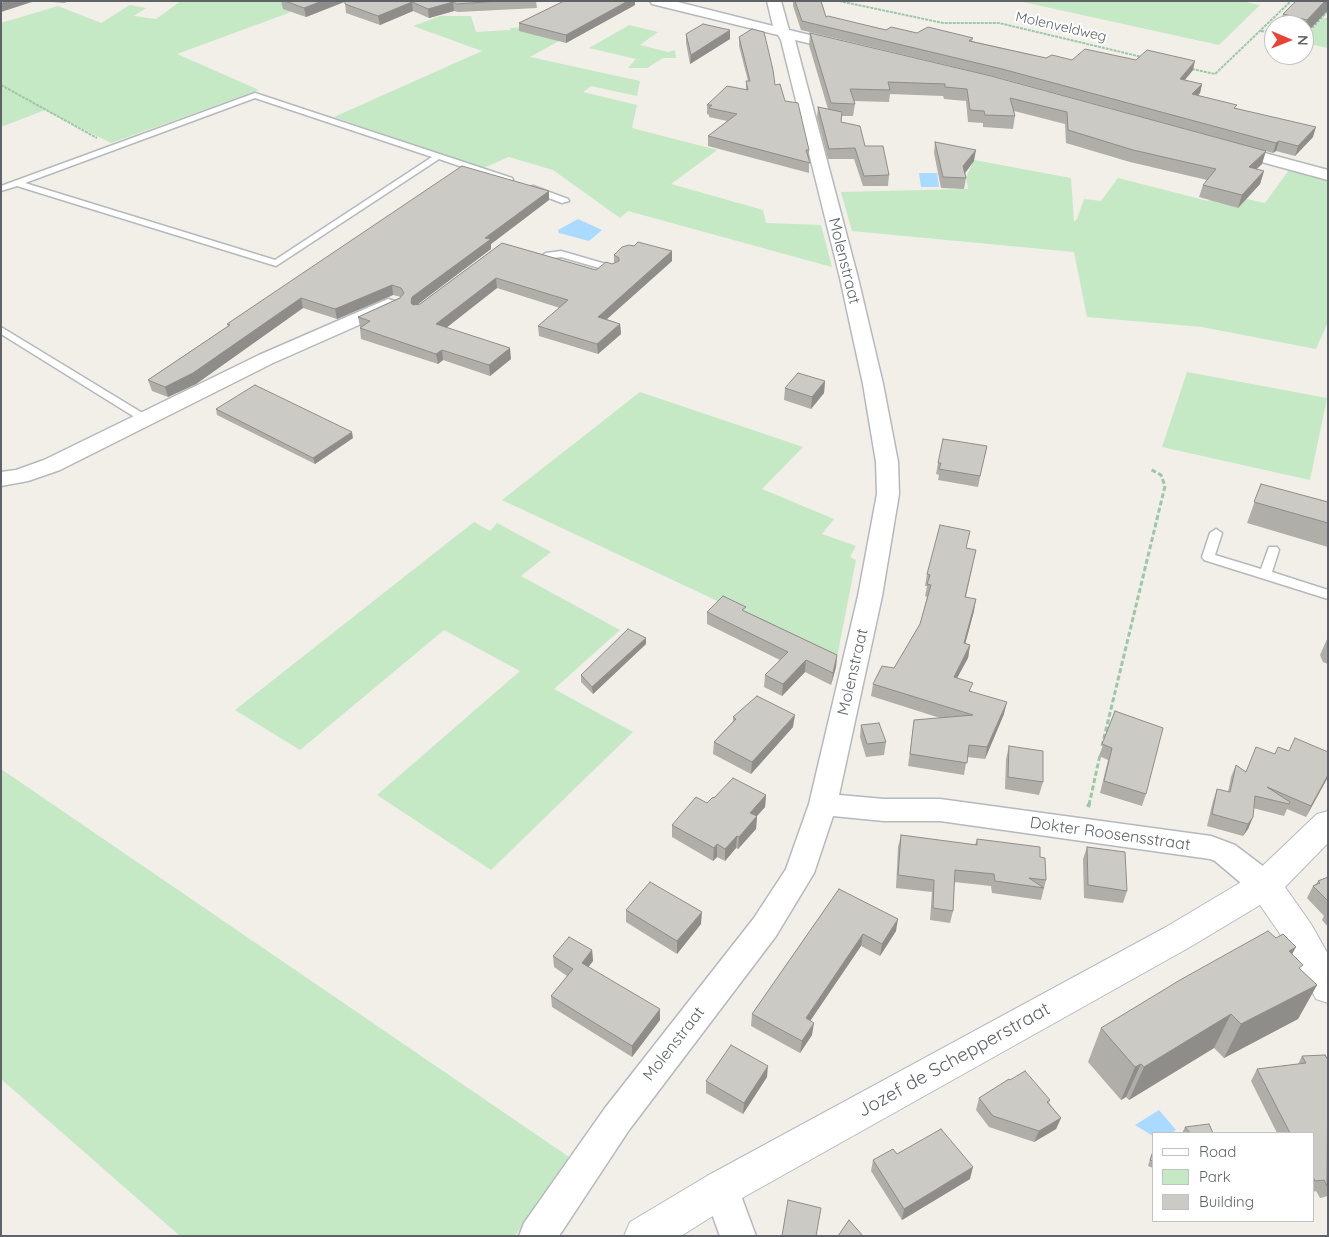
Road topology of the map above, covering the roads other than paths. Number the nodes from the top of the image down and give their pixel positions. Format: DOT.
graph roads {
  1 [pos="657,1"];
  2 [pos="774,1"];
  3 [pos="784,33"];
  4 [pos="857,50"];
  5 [pos="1214,144"];
  6 [pos="438,156"];
  7 [pos="1328,175"];
  8 [pos="17,183"];
  9 [pos="519,184"];
  10 [pos="528,187"];
  11 [pos="1,189"];
  12 [pos="565,200"];
  13 [pos="546,256"];
  14 [pos="613,269"];
  15 [pos="394,302"];
  16 [pos="1,330"];
  17 [pos="145,419"];
  18 [pos="1,478"];
  19 [pos="1216,533"];
  20 [pos="1273,550"];
  21 [pos="1265,574"];
  22 [pos="1328,594"];
  23 [pos="823,804"];
  24 [pos="1328,823"];
  25 [pos="1265,885"];
  26 [pos="1328,988"];
  27 [pos="720,1189"];
  28 [pos="537,1236"];
  29 [pos="644,1236"];
  30 [pos="738,1236"];
  1 -- 3 [label="street"];
  2 -- 3 [label="street, Molenstraat"];
  3 -- 4 [label="street"];
  3 -- 23 [label="street, Molenstraat"];
  5 -- 7 [label="street"];
  6 -- 8 [label="lane"];
  6 -- 8 [label="lane"];
  6 -- 9 [label="lane"];
  8 -- 11 [label="lane"];
  10 -- 12 [label="lane"];
  13 -- 14 [label="lane"];
  15 -- 17 [label="street"];
  16 -- 17 [label="lane"];
  17 -- 18 [label="street"];
  19 -- 21 [label="lane"];
  20 -- 21 [label="lane"];
  21 -- 22 [label="lane"];
  23 -- 25 [label="street, Dokter Roosensstraat"];
  23 -- 28 [label="street, Molenstraat"];
  24 -- 25 [label="main road, Jozef de Schepperstraat"];
  25 -- 26 [label="main road, Dokter Roosensstraat"];
  25 -- 27 [label="main road, Jozef de Schepperstraat"];
  27 -- 29 [label="main road, Jozef de Schepperstraat"];
  27 -- 30 [label="street"];
}
